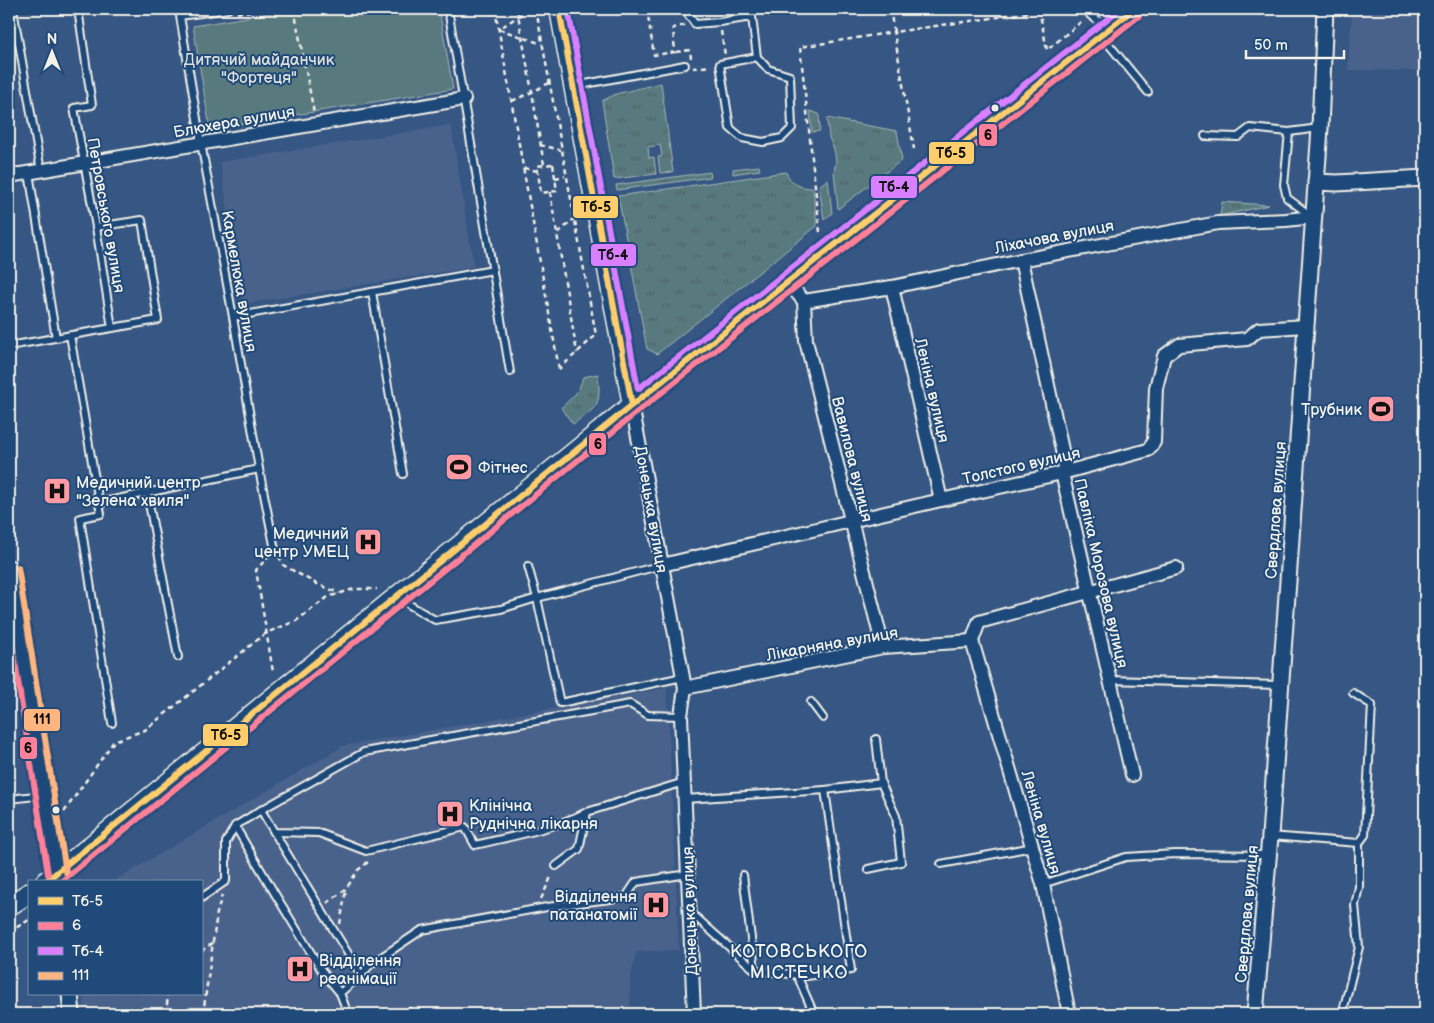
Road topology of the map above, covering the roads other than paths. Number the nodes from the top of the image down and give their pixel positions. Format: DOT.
graph roads {
  1 [pos="13,9"];
  2 [pos="78,9"];
  3 [pos="228,9"];
  4 [pos="448,9"];
  5 [pos="559,9"];
  6 [pos="686,9"];
  7 [pos="751,9"];
  8 [pos="1134,9"];
  9 [pos="1325,9"];
  10 [pos="1090,15"];
  11 [pos="752,17"];
  12 [pos="1105,32"];
  13 [pos="757,57"];
  14 [pos="685,65"];
  15 [pos="574,86"];
  16 [pos="1148,92"];
  17 [pos="464,99"];
  18 [pos="1320,128"];
  19 [pos="1289,132"];
  20 [pos="1205,136"];
  21 [pos="201,143"];
  22 [pos="85,163"];
  23 [pos="35,172"];
  24 [pos="9,176"];
  25 [pos="1425,178"];
  26 [pos="1316,182"];
  27 [pos="1313,217"];
  28 [pos="96,227"];
  29 [pos="1021,260"];
  30 [pos="493,270"];
  31 [pos="788,283"];
  32 [pos="892,287"];
  33 [pos="372,292"];
  34 [pos="804,301"];
  35 [pos="233,317"];
  36 [pos="1305,326"];
  37 [pos="112,328"];
  38 [pos="70,335"];
  39 [pos="56,338"];
  40 [pos="9,346"];
  41 [pos="510,372"];
  42 [pos="632,405"];
  43 [pos="259,469"];
  44 [pos="1062,473"];
  45 [pos="403,474"];
  46 [pos="147,493"];
  47 [pos="941,500"];
  48 [pos="99,503"];
  49 [pos="852,521"];
  50 [pos="276,550"];
  51 [pos="662,565"];
  52 [pos="528,566"];
  53 [pos="9,568"];
  54 [pos="1176,568"];
  55 [pos="1089,592"];
  56 [pos="397,597"];
  57 [pos="537,598"];
  58 [pos="972,641"];
  59 [pos="883,647"];
  60 [pos="178,657"];
  61 [pos="1110,680"];
  62 [pos="684,683"];
  63 [pos="1280,685"];
  64 [pos="1352,693"];
  65 [pos="811,702"];
  66 [pos="681,716"];
  67 [pos="823,718"];
  68 [pos="112,723"];
  69 [pos="876,738"];
  70 [pos="1132,775"];
  71 [pos="684,782"];
  72 [pos="881,783"];
  73 [pos="825,790"];
  74 [pos="45,795"];
  75 [pos="685,798"];
  76 [pos="9,799"];
  77 [pos="261,810"];
  78 [pos="587,812"];
  79 [pos="235,826"];
  80 [pos="274,832"];
  81 [pos="1270,836"];
  82 [pos="1358,843"];
  83 [pos="1033,847"];
  84 [pos="1268,855"];
  85 [pos="941,864"];
  86 [pos="556,866"];
  87 [pos="868,869"];
  88 [pos="688,874"];
  89 [pos="743,875"];
  90 [pos="54,879"];
  91 [pos="1043,884"];
  92 [pos="28,894"];
  93 [pos="202,897"];
  94 [pos="9,906"];
  95 [pos="689,911"];
  96 [pos="755,970"];
  97 [pos="361,975"];
  98 [pos="797,975"];
  99 [pos="340,993"];
  100 [pos="70,996"];
  101 [pos="72,1014"];
  102 [pos="348,1014"];
  103 [pos="694,1014"];
  104 [pos="814,1014"];
  105 [pos="1068,1014"];
  106 [pos="1254,1014"];
  107 [pos="1346,1014"];
  1 -- 23 [label="lane"];
  2 -- 22 [label="lane, Петровського вулиця"];
  3 -- 21 [label="lane, Кармелюка вулиця"];
  4 -- 17 [label="lane"];
  5 -- 15 [label="main road, Донецька вулиця"];
  6 -- 11 [label="lane"];
  7 -- 11 [label="lane"];
  8 -- 12 [label="main road"];
  9 -- 18 [label="street, Свердлова вулиця"];
  10 -- 12 [label="lane"];
  11 -- 13 [label="lane"];
  12 -- 16 [label="lane"];
  12 -- 31 [label="main road"];
  13 -- 13 [label="lane"];
  14 -- 15 [label="lane"];
  15 -- 42 [label="main road, Донецька вулиця"];
  17 -- 21 [label="street, Блюхера вулиця"];
  17 -- 30 [label="lane"];
  18 -- 19 [label="lane"];
  18 -- 26 [label="street, Свердлова вулиця"];
  19 -- 20 [label="lane"];
  19 -- 27 [label="lane"];
  21 -- 22 [label="street, Блюхера вулиця"];
  21 -- 35 [label="lane, Кармелюка вулиця"];
  22 -- 23 [label="street, Блюхера вулиця"];
  22 -- 28 [label="lane, Петровського вулиця"];
  23 -- 24 [label="street, Блюхера вулиця"];
  23 -- 39 [label="lane"];
  25 -- 26 [label="street"];
  26 -- 27 [label="street, Свердлова вулиця"];
  27 -- 29 [label="street, Ліхачова вулиця"];
  27 -- 36 [label="street, Свердлова вулиця"];
  28 -- 37 [label="lane, Петровського вулиця"];
  28 -- 37 [label="lane"];
  29 -- 32 [label="street, Ліхачова вулиця"];
  29 -- 44 [label="street, Павліка Морозова вулиця"];
  30 -- 33 [label="lane"];
  30 -- 41 [label="lane"];
  31 -- 34 [label="street"];
  31 -- 42 [label="main road"];
  32 -- 34 [label="street, Ліхачова вулиця"];
  32 -- 47 [label="street, Леніна вулиця"];
  33 -- 35 [label="lane"];
  33 -- 45 [label="lane"];
  34 -- 49 [label="street, Вавилова вулиця"];
  35 -- 43 [label="lane, Кармелюка вулиця"];
  36 -- 44 [label="street, Толстого вулиця"];
  36 -- 63 [label="street, Свердлова вулиця"];
  37 -- 38 [label="lane"];
  38 -- 39 [label="lane"];
  38 -- 48 [label="lane"];
  39 -- 40 [label="lane"];
  42 -- 51 [label="street, Донецька вулиця"];
  42 -- 56 [label="main road"];
  43 -- 46 [label="lane"];
  43 -- 50 [label="lane, Кармелюка вулиця"];
  44 -- 47 [label="street, Толстого вулиця"];
  44 -- 55 [label="street, Павліка Морозова вулиця"];
  46 -- 48 [label="lane"];
  46 -- 60 [label="lane"];
  47 -- 49 [label="street, Толстого вулиця"];
  48 -- 68 [label="lane"];
  49 -- 51 [label="street, Толстого вулиця"];
  49 -- 59 [label="street, Вавилова вулиця"];
  51 -- 57 [label="lane"];
  51 -- 62 [label="street, Донецька вулиця"];
  52 -- 57 [label="lane"];
  53 -- 74 [label="street"];
  54 -- 55 [label="street"];
  55 -- 58 [label="street"];
  55 -- 61 [label="street, Павліка Морозова вулиця"];
  56 -- 57 [label="lane"];
  56 -- 90 [label="main road"];
  57 -- 62 [label="lane"];
  58 -- 59 [label="street, Лікарняна вулиця"];
  58 -- 83 [label="street, Леніна вулиця"];
  59 -- 62 [label="street, Лікарняна вулиця"];
  61 -- 63 [label="lane"];
  61 -- 70 [label="street, Павліка Морозова вулиця"];
  62 -- 66 [label="street, Донецька вулиця"];
  63 -- 81 [label="street, Свердлова вулиця"];
  64 -- 82 [label="lane"];
  65 -- 67 [label="lane"];
  66 -- 71 [label="street, Донецька вулиця"];
  66 -- 77 [label="lane"];
  69 -- 72 [label="lane"];
  71 -- 75 [label="street, Донецька вулиця"];
  71 -- 78 [label="lane"];
  72 -- 73 [label="lane"];
  72 -- 87 [label="lane"];
  73 -- 75 [label="lane"];
  73 -- 98 [label="lane"];
  74 -- 76 [label="lane"];
  74 -- 90 [label="street"];
  75 -- 88 [label="street, Донецька вулиця"];
  77 -- 79 [label="lane"];
  77 -- 80 [label="lane"];
  78 -- 80 [label="lane"];
  78 -- 86 [label="lane"];
  79 -- 93 [label="lane"];
  79 -- 99 [label="lane"];
  80 -- 97 [label="lane"];
  81 -- 82 [label="lane"];
  81 -- 84 [label="street, Свердлова вулиця"];
  82 -- 107 [label="lane"];
  83 -- 85 [label="lane"];
  83 -- 91 [label="street, Леніна вулиця"];
  84 -- 91 [label="lane"];
  84 -- 106 [label="street, Свердлова вулиця"];
  88 -- 95 [label="street, Донецька вулиця"];
  88 -- 97 [label="lane"];
  89 -- 96 [label="lane"];
  91 -- 105 [label="street, Леніна вулиця"];
  92 -- 94 [label="main road"];
  95 -- 96 [label="lane"];
  95 -- 103 [label="street, Донецька вулиця"];
  96 -- 98 [label="lane"];
  97 -- 99 [label="lane"];
  98 -- 104 [label="lane"];
  99 -- 102 [label="lane"];
  100 -- 101 [label="street"];
}
